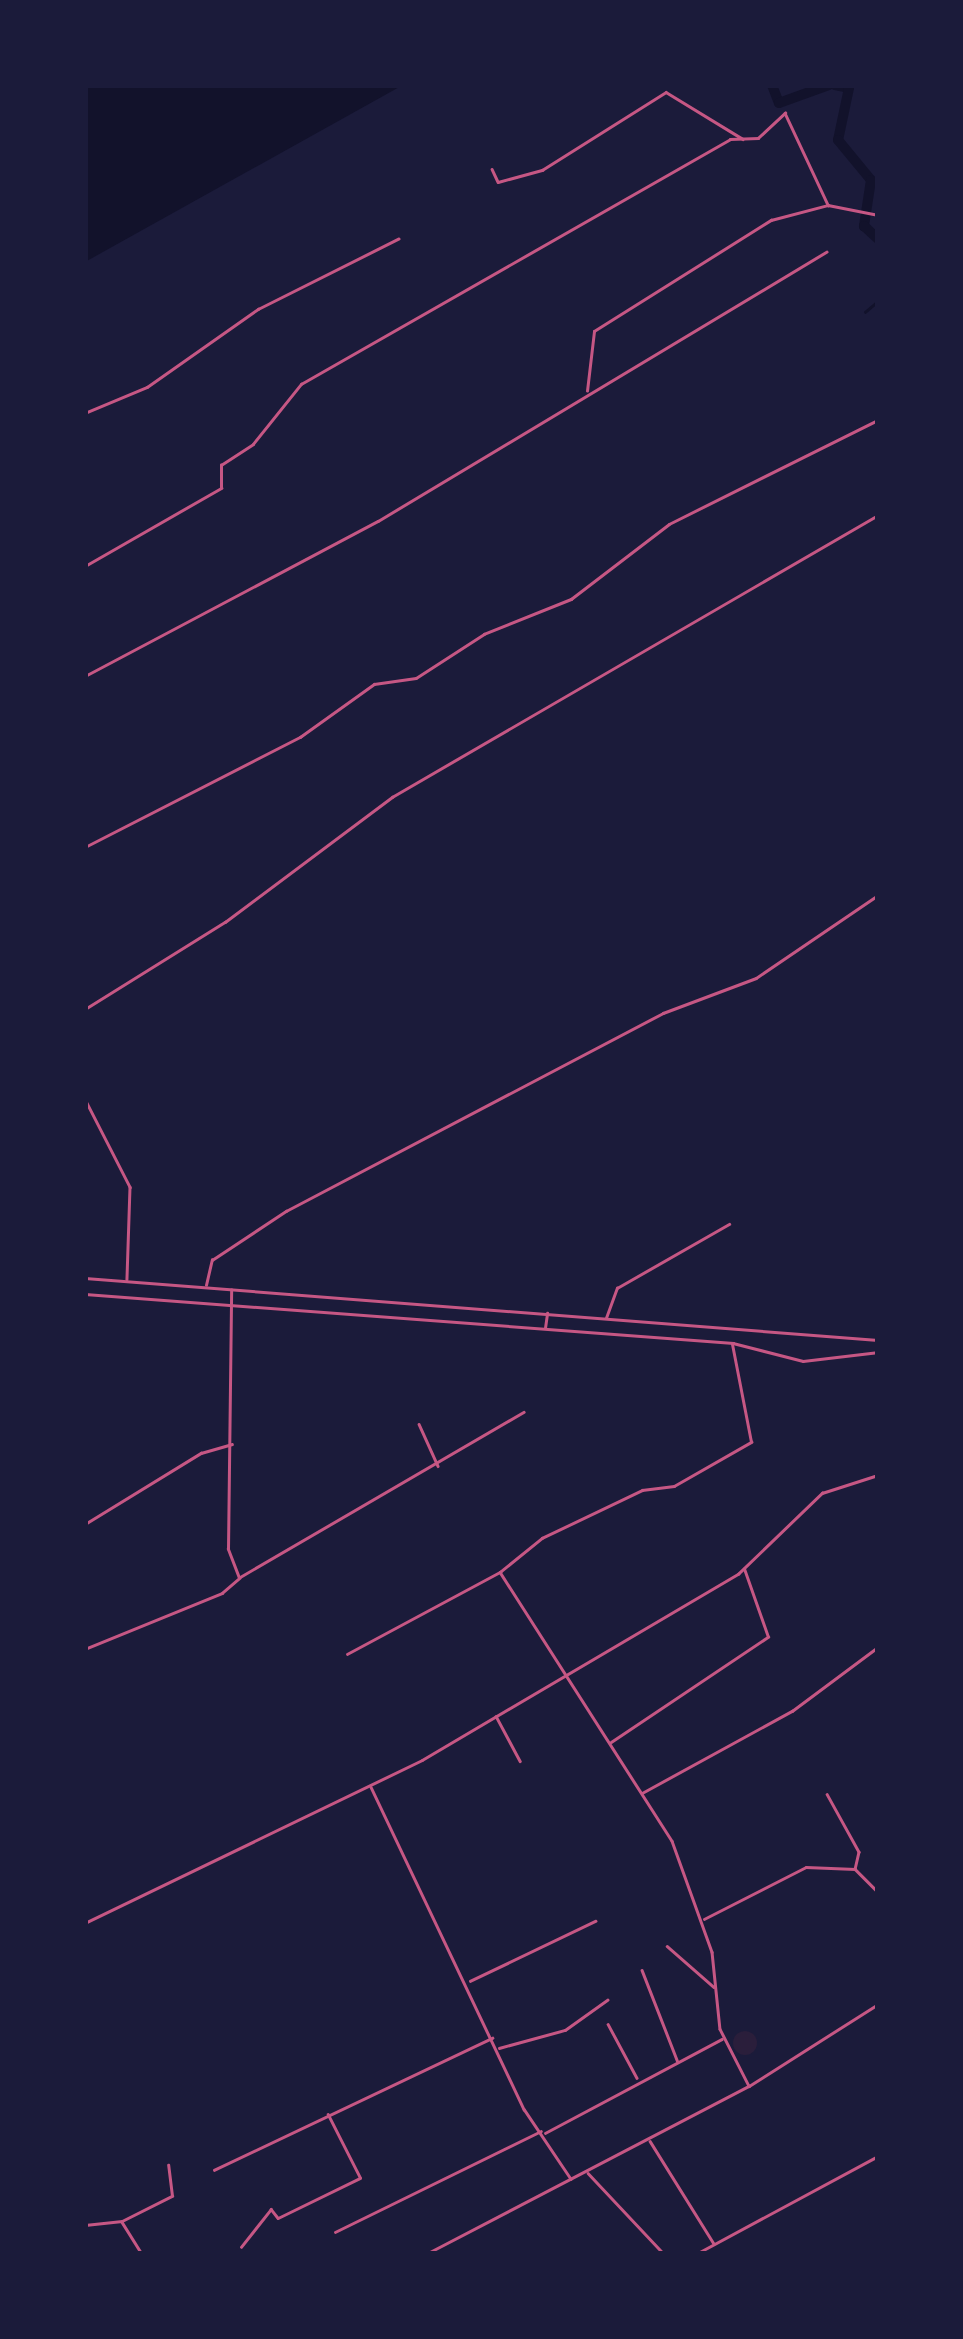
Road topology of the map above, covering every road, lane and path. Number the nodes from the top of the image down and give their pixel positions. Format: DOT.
graph roads {
  1 [pos="744,140"];
  2 [pos="492,170"];
  3 [pos="828,205"];
  4 [pos="875,216"];
  5 [pos="398,239"];
  6 [pos="826,252"];
  7 [pos="587,393"];
  8 [pos="85,413"];
  9 [pos="878,420"];
  10 [pos="878,514"];
  11 [pos="85,566"];
  12 [pos="85,676"];
  13 [pos="85,847"];
  14 [pos="878,896"];
  15 [pos="85,1010"];
  16 [pos="85,1099"];
  17 [pos="728,1224"];
  18 [pos="85,1278"];
  19 [pos="127,1281"];
  20 [pos="206,1287"];
  21 [pos="231,1288"];
  22 [pos="85,1294"];
  23 [pos="230,1304"];
  24 [pos="547,1311"];
  25 [pos="606,1318"];
  26 [pos="545,1328"];
  27 [pos="878,1340"];
  28 [pos="733,1343"];
  29 [pos="878,1352"];
  30 [pos="523,1412"];
  31 [pos="419,1424"];
  32 [pos="233,1444"];
  33 [pos="438,1468"];
  34 [pos="878,1475"];
  35 [pos="85,1524"];
  36 [pos="744,1568"];
  37 [pos="500,1572"];
  38 [pos="239,1578"];
  39 [pos="878,1648"];
  40 [pos="85,1649"];
  41 [pos="347,1654"];
  42 [pos="566,1669"];
  43 [pos="495,1714"];
  44 [pos="610,1743"];
  45 [pos="520,1761"];
  46 [pos="370,1786"];
  47 [pos="642,1793"];
  48 [pos="828,1794"];
  49 [pos="854,1869"];
  50 [pos="878,1892"];
  51 [pos="702,1920"];
  52 [pos="595,1921"];
  53 [pos="85,1924"];
  54 [pos="667,1946"];
  55 [pos="642,1970"];
  56 [pos="468,1982"];
  57 [pos="716,1987"];
  58 [pos="607,2000"];
  59 [pos="878,2004"];
  60 [pos="608,2024"];
  61 [pos="493,2038"];
  62 [pos="724,2038"];
  63 [pos="498,2049"];
  64 [pos="677,2060"];
  65 [pos="638,2079"];
  66 [pos="749,2086"];
  67 [pos="327,2112"];
  68 [pos="544,2132"];
  69 [pos="649,2140"];
  70 [pos="878,2156"];
  71 [pos="168,2165"];
  72 [pos="214,2170"];
  73 [pos="587,2172"];
  74 [pos="572,2181"];
  75 [pos="122,2221"];
  76 [pos="85,2225"];
  77 [pos="335,2232"];
  78 [pos="715,2244"];
  79 [pos="242,2246"];
  80 [pos="142,2254"];
  81 [pos="426,2254"];
  82 [pos="664,2254"];
  83 [pos="696,2254"];
  1 -- 2 [label="street"];
  1 -- 3 [label="street"];
  1 -- 11 [label="street"];
  3 -- 4 [label="street"];
  3 -- 7 [label="street"];
  5 -- 8 [label="street"];
  6 -- 7 [label="street"];
  7 -- 12 [label="street"];
  9 -- 13 [label="street"];
  10 -- 15 [label="street"];
  14 -- 20 [label="street"];
  16 -- 19 [label="street"];
  17 -- 25 [label="street"];
  18 -- 19 [label="street"];
  19 -- 20 [label="street"];
  20 -- 21 [label="street"];
  21 -- 23 [label="street"];
  21 -- 24 [label="street"];
  22 -- 23 [label="street"];
  23 -- 26 [label="street"];
  23 -- 32 [label="street"];
  24 -- 25 [label="street"];
  24 -- 26 [label="street"];
  25 -- 27 [label="street"];
  26 -- 28 [label="street"];
  28 -- 29 [label="street"];
  28 -- 37 [label="street"];
  30 -- 33 [label="street"];
  31 -- 33 [label="street"];
  32 -- 35 [label="street"];
  32 -- 38 [label="street"];
  33 -- 38 [label="street"];
  34 -- 36 [label="street"];
  36 -- 42 [label="street"];
  36 -- 44 [label="street"];
  37 -- 41 [label="street"];
  37 -- 42 [label="street"];
  38 -- 40 [label="street"];
  39 -- 47 [label="street"];
  42 -- 43 [label="street"];
  42 -- 44 [label="street"];
  43 -- 45 [label="street"];
  43 -- 46 [label="street"];
  44 -- 47 [label="street"];
  46 -- 53 [label="street"];
  46 -- 56 [label="street"];
  47 -- 51 [label="street"];
  48 -- 49 [label="street"];
  49 -- 50 [label="street"];
  49 -- 51 [label="street"];
  51 -- 57 [label="street"];
  52 -- 56 [label="street"];
  54 -- 57 [label="street"];
  55 -- 64 [label="street"];
  56 -- 61 [label="street"];
  57 -- 62 [label="street"];
  58 -- 63 [label="street"];
  59 -- 66 [label="street"];
  60 -- 65 [label="street"];
  61 -- 63 [label="street"];
  61 -- 67 [label="street"];
  62 -- 64 [label="street"];
  62 -- 66 [label="street"];
  63 -- 68 [label="street"];
  64 -- 65 [label="street"];
  65 -- 68 [label="street"];
  66 -- 69 [label="street"];
  67 -- 72 [label="street"];
  67 -- 79 [label="street"];
  68 -- 74 [label="street"];
  68 -- 77 [label="street"];
  69 -- 73 [label="street"];
  69 -- 78 [label="street"];
  70 -- 78 [label="street"];
  71 -- 75 [label="street"];
  73 -- 74 [label="street"];
  73 -- 82 [label="street"];
  74 -- 81 [label="street"];
  75 -- 76 [label="street"];
  75 -- 80 [label="street"];
  78 -- 83 [label="street"];
}
